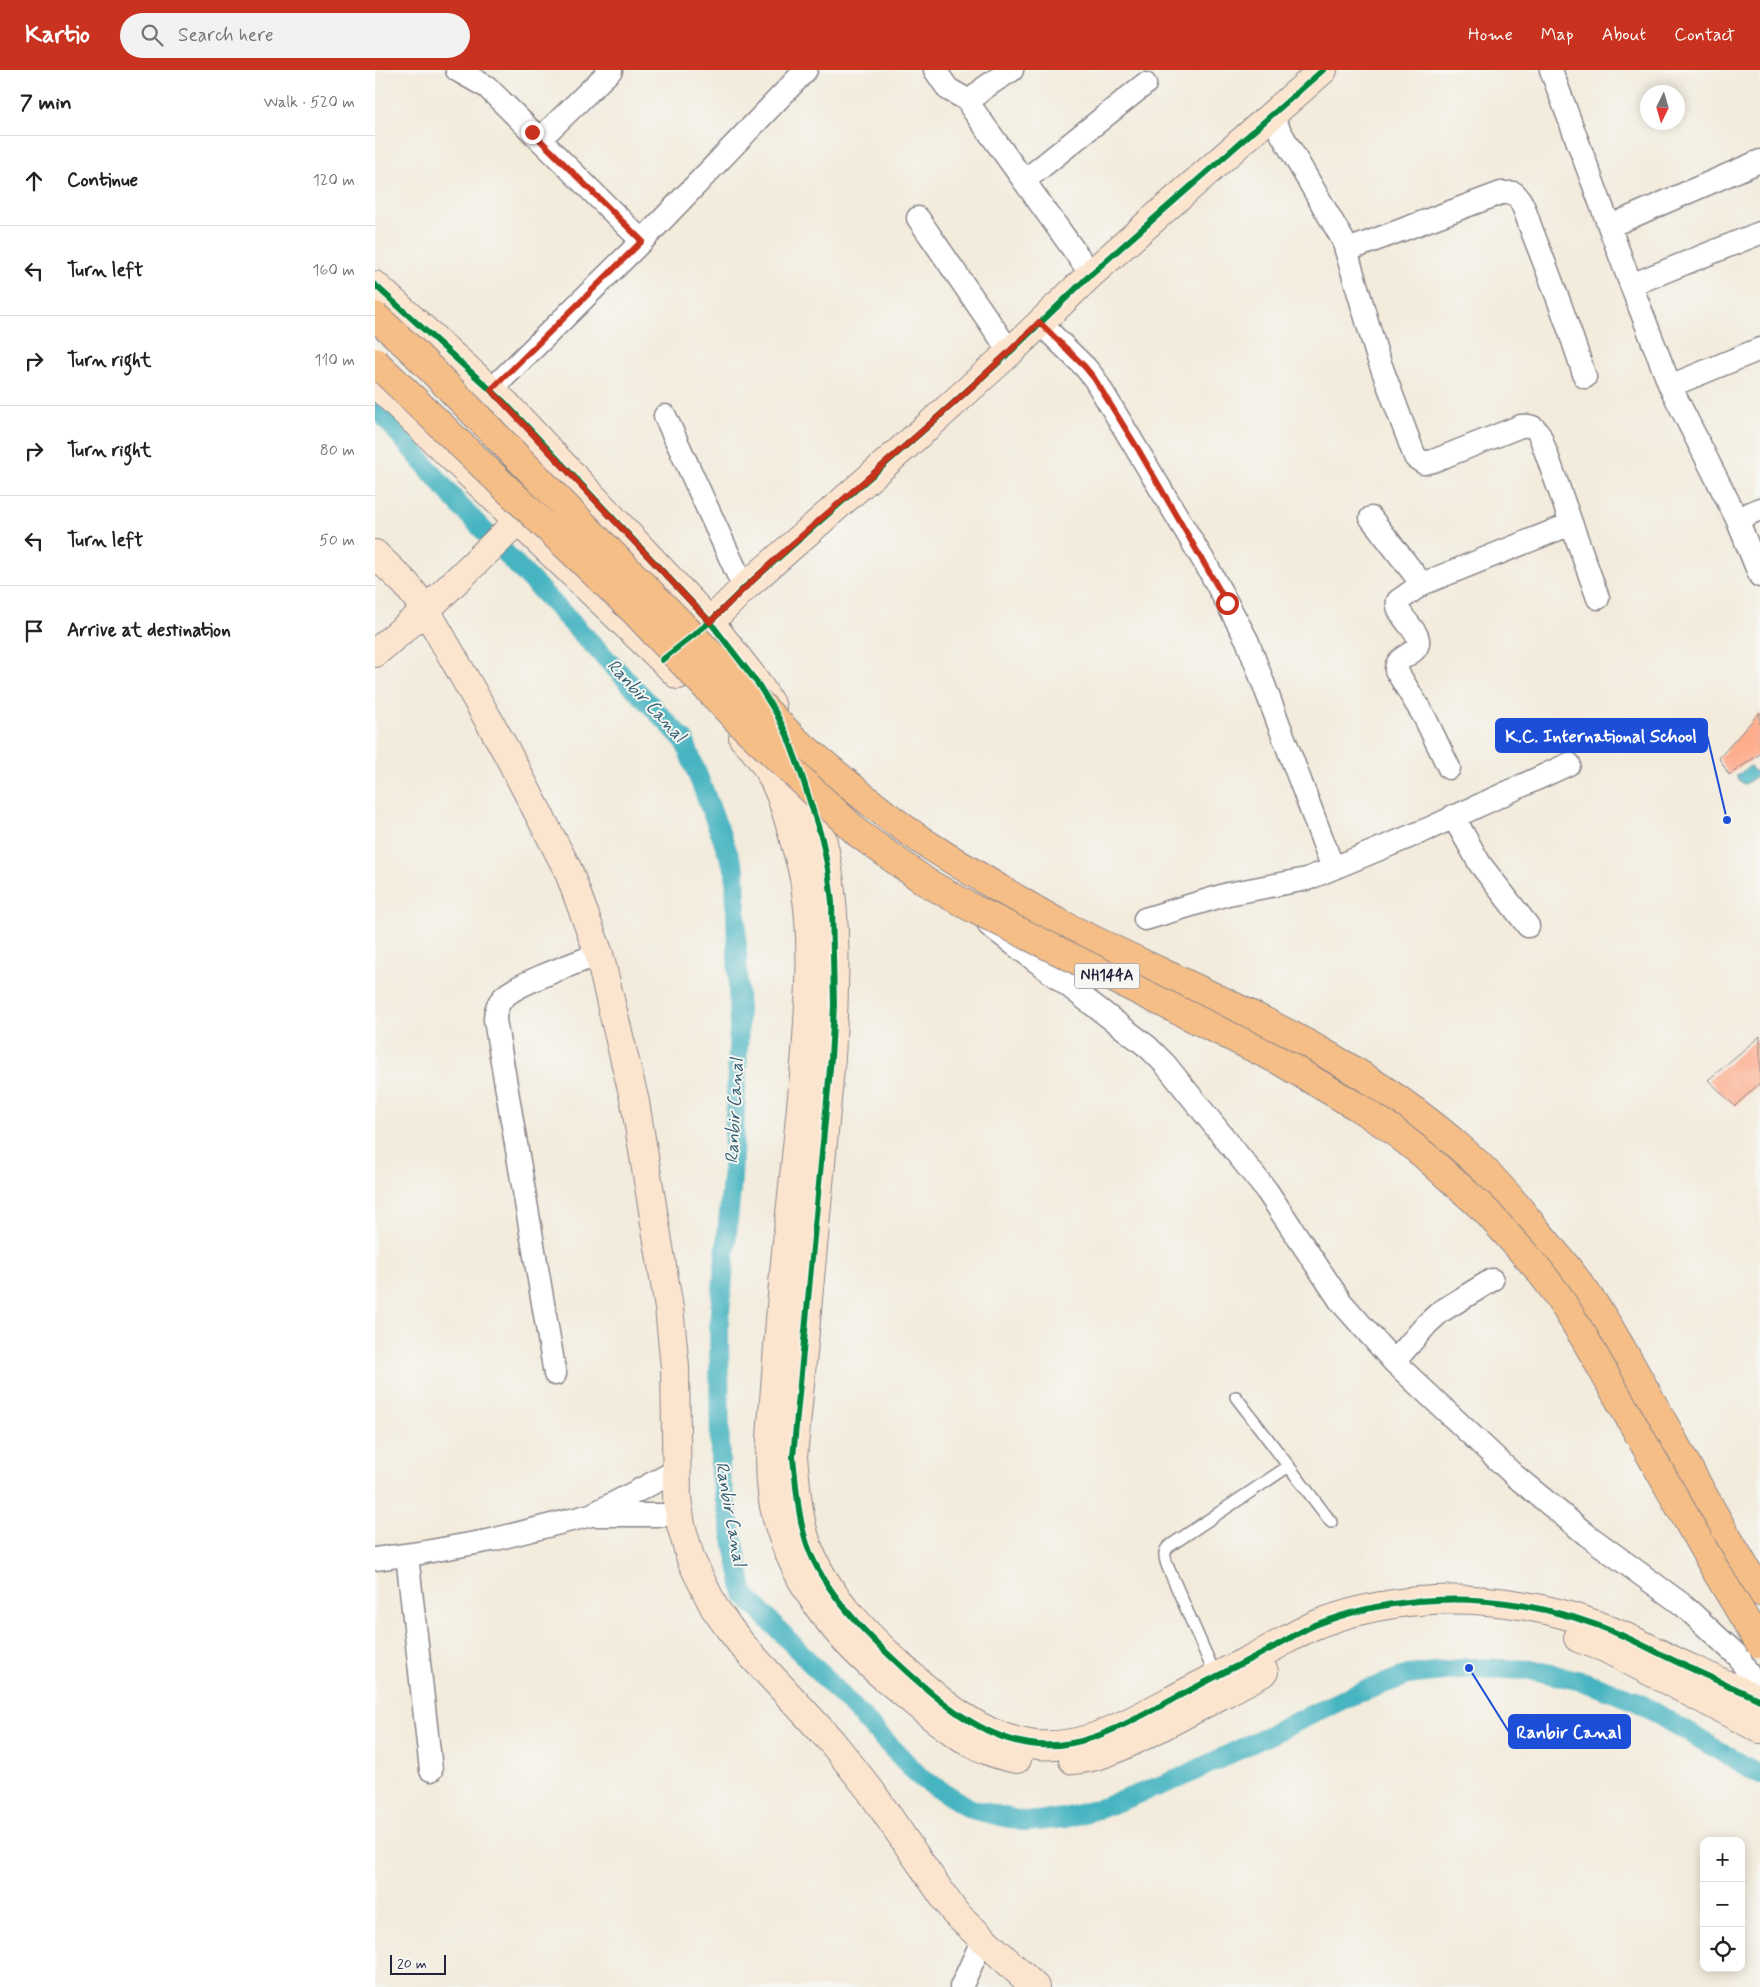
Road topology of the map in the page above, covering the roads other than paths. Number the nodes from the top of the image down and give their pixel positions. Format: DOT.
graph roads {
  1 [pos="457,70"];
  2 [pos="611,70"];
  3 [pos="806,70"];
  4 [pos="935,70"];
  5 [pos="1011,70"];
  6 [pos="1323,70"];
  7 [pos="1551,70"];
  8 [pos="1145,84"];
  9 [pos="971,102"];
  10 [pos="1271,116"];
  11 [pos="540,140"];
  12 [pos="1760,161"];
  13 [pos="1024,181"];
  14 [pos="917,218"];
  15 [pos="1610,226"];
  16 [pos="1760,233"];
  17 [pos="642,241"];
  18 [pos="1348,250"];
  19 [pos="1091,274"];
  20 [pos="375,285"];
  21 [pos="1631,285"];
  22 [pos="375,316"];
  23 [pos="1039,322"];
  24 [pos="1760,349"];
  25 [pos="1010,352"];
  26 [pos="375,362"];
  27 [pos="1585,377"];
  28 [pos="375,383"];
  29 [pos="1670,386"];
  30 [pos="491,390"];
  31 [pos="665,416"];
  32 [pos="1760,509"];
  33 [pos="1371,518"];
  34 [pos="1737,519"];
  35 [pos="515,523"];
  36 [pos="1571,524"];
  37 [pos="375,554"];
  38 [pos="1760,576"];
  39 [pos="1422,584"];
  40 [pos="744,588"];
  41 [pos="1598,598"];
  42 [pos="426,610"];
  43 [pos="710,622"];
  44 [pos="375,653"];
  45 [pos="662,660"];
  46 [pos="751,746"];
  47 [pos="1569,764"];
  48 [pos="1449,768"];
  49 [pos="809,796"];
  50 [pos="1453,816"];
  51 [pos="1333,868"];
  52 [pos="1145,919"];
  53 [pos="1528,926"];
  54 [pos="599,954"];
  55 [pos="1492,1280"];
  56 [pos="1394,1362"];
  57 [pos="555,1374"];
  58 [pos="1236,1398"];
  59 [pos="1289,1466"];
  60 [pos="676,1471"];
  61 [pos="591,1514"];
  62 [pos="679,1515"];
  63 [pos="1331,1522"];
  64 [pos="407,1555"];
  65 [pos="375,1559"];
  66 [pos="1760,1592"];
  67 [pos="1760,1644"];
  68 [pos="1216,1676"];
  69 [pos="1760,1700"];
  70 [pos="1760,1729"];
  71 [pos="431,1770"];
  72 [pos="983,1938"];
  73 [pos="961,1987"];
  74 [pos="1035,1987"];
  1 -- 11 [label="street"];
  2 -- 11 [label="street"];
  3 -- 17 [label="street"];
  4 -- 9 [label="street"];
  5 -- 9 [label="street"];
  6 -- 10 [label="street"];
  7 -- 15 [label="street"];
  8 -- 13 [label="street"];
  9 -- 13 [label="street"];
  10 -- 18 [label="street"];
  10 -- 19 [label="street"];
  11 -- 17 [label="street"];
  12 -- 15 [label="street"];
  13 -- 19 [label="street"];
  14 -- 25 [label="street"];
  15 -- 21 [label="street"];
  16 -- 21 [label="street"];
  17 -- 30 [label="street"];
  18 -- 27 [label="street"];
  18 -- 36 [label="street"];
  19 -- 23 [label="street"];
  20 -- 30 [label="street"];
  21 -- 29 [label="street"];
  22 -- 66 [label="highway, NH144A, bridge"];
  23 -- 25 [label="street"];
  23 -- 51 [label="street"];
  24 -- 29 [label="street"];
  25 -- 40 [label="street"];
  26 -- 67 [label="highway, NH144A, bridge"];
  28 -- 35 [label="street"];
  29 -- 34 [label="street"];
  30 -- 43 [label="street"];
  31 -- 40 [label="street"];
  32 -- 34 [label="street"];
  33 -- 39 [label="street"];
  34 -- 38 [label="street"];
  35 -- 42 [label="street"];
  35 -- 45 [label="street"];
  36 -- 39 [label="street"];
  36 -- 41 [label="street"];
  37 -- 42 [label="street"];
  39 -- 48 [label="street"];
  40 -- 43 [label="street"];
  42 -- 44 [label="street"];
  42 -- 54 [label="street"];
  43 -- 45 [label="street"];
  43 -- 49 [label="street"];
  45 -- 46 [label="street"];
  46 -- 49 [label="street"];
  46 -- 70 [label="street"];
  47 -- 50 [label="street"];
  49 -- 56 [label="street"];
  49 -- 68 [label="street"];
  50 -- 51 [label="street"];
  50 -- 53 [label="street"];
  51 -- 52 [label="street"];
  54 -- 57 [label="street"];
  54 -- 60 [label="street"];
  55 -- 56 [label="street"];
  56 -- 69 [label="street"];
  58 -- 59 [label="lane"];
  59 -- 63 [label="lane"];
  59 -- 68 [label="lane"];
  60 -- 61 [label="street"];
  60 -- 62 [label="street"];
  61 -- 62 [label="street"];
  61 -- 64 [label="street"];
  62 -- 72 [label="street"];
  64 -- 65 [label="street"];
  64 -- 71 [label="street"];
  68 -- 69 [label="street"];
  72 -- 73 [label="street"];
  72 -- 74 [label="street"];
}
